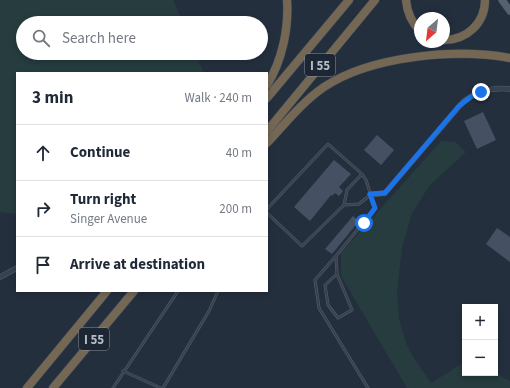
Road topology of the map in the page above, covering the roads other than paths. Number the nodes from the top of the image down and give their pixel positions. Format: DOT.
graph roads {
  1 [pos="287,0"];
  2 [pos="349,0"];
  3 [pos="375,0"];
  4 [pos="406,0"];
  5 [pos="484,0"];
  6 [pos="502,0"];
  7 [pos="510,11"];
  8 [pos="414,23"];
  9 [pos="450,40"];
  10 [pos="510,58"];
  11 [pos="268,83"];
  12 [pos="510,89"];
  13 [pos="268,97"];
  14 [pos="268,130"];
  15 [pos="268,141"];
  16 [pos="362,174"];
  17 [pos="370,194"];
  18 [pos="344,205"];
  19 [pos="268,208"];
  20 [pos="268,214"];
  21 [pos="336,256"];
  22 [pos="16,268"];
  23 [pos="337,274"];
  24 [pos="0,276"];
  25 [pos="107,292"];
  26 [pos="133,292"];
  27 [pos="177,292"];
  28 [pos="218,292"];
  29 [pos="123,371"];
  30 [pos="27,388"];
  31 [pos="53,388"];
  32 [pos="113,388"];
  33 [pos="162,388"];
  34 [pos="368,388"];
  1 -- 11 [label="highway"];
  2 -- 13 [label="highway, I 55"];
  3 -- 14 [label="highway, I 55"];
  4 -- 8 [label="highway"];
  5 -- 9 [label="highway"];
  6 -- 7 [label="main road"];
  10 -- 15 [label="highway"];
  12 -- 17 [label="street"];
  16 -- 17 [label="lane"];
  16 -- 18 [label="lane"];
  16 -- 19 [label="lane"];
  17 -- 18 [label="lane"];
  17 -- 21 [label="lane"];
  18 -- 20 [label="lane"];
  21 -- 23 [label="lane"];
  21 -- 34 [label="lane"];
  22 -- 24 [label="street"];
  23 -- 23 [label="lane"];
  25 -- 30 [label="highway, I 55"];
  26 -- 31 [label="highway, I 55"];
  27 -- 29 [label="lane"];
  28 -- 33 [label="lane"];
  29 -- 32 [label="lane"];
  29 -- 33 [label="lane"];
}
